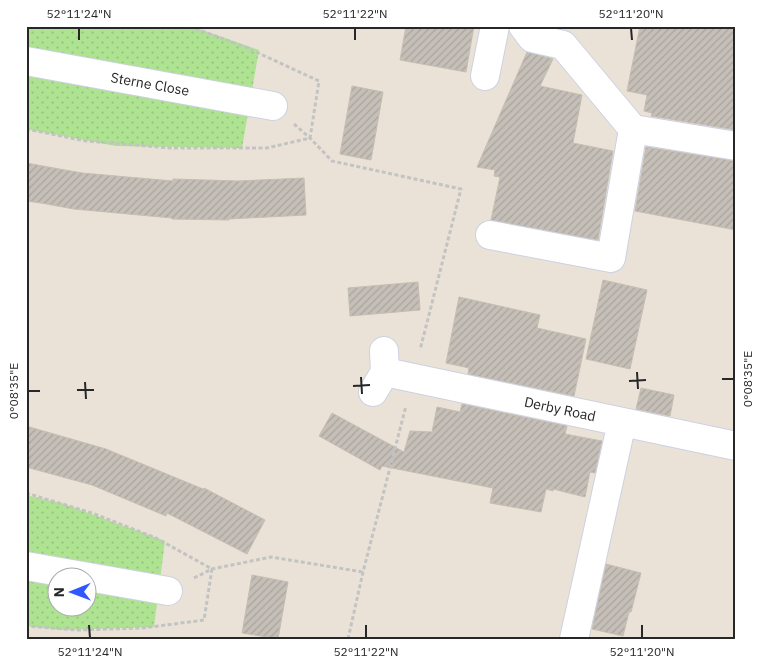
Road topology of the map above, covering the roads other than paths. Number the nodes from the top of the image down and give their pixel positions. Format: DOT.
graph roads {
  1 [pos="495,26"];
  2 [pos="523,26"];
  3 [pos="26,61"];
  4 [pos="484,76"];
  5 [pos="273,106"];
  6 [pos="633,128"];
  7 [pos="736,146"];
  8 [pos="490,235"];
  9 [pos="381,372"];
  10 [pos="622,422"];
  11 [pos="736,446"];
  12 [pos="26,566"];
  13 [pos="168,591"];
  14 [pos="574,639"];
  1 -- 4 [label="street"];
  2 -- 6 [label="street"];
  3 -- 5 [label="street, Sterne Close"];
  6 -- 7 [label="street"];
  6 -- 8 [label="street"];
  9 -- 10 [label="street, Derby Road"];
  10 -- 11 [label="street, Derby Road"];
  10 -- 14 [label="street"];
  12 -- 13 [label="street"];
}
